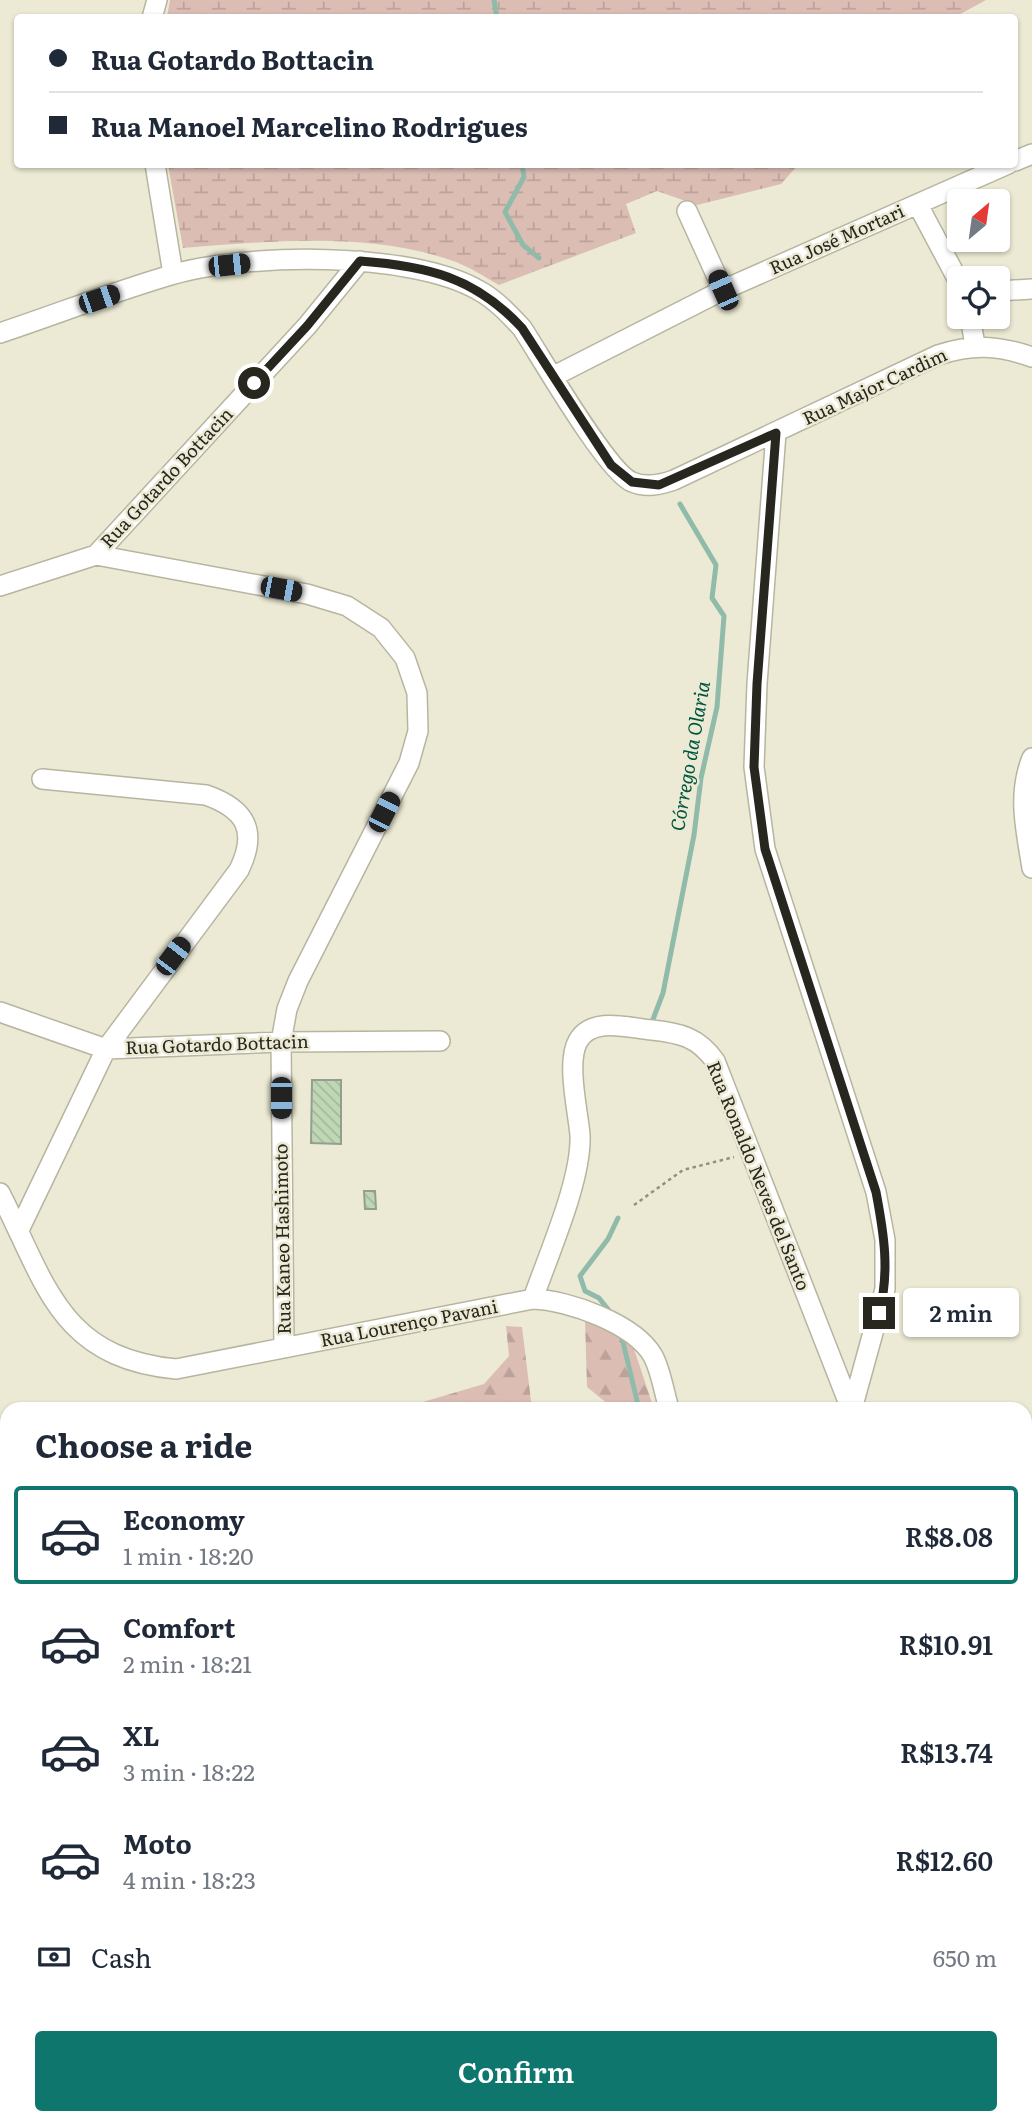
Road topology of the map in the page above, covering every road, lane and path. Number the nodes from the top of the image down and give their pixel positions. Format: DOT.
graph roads {
  1 [pos="156,168"];
  2 [pos="999,168"];
  3 [pos="918,205"];
  4 [pos="687,211"];
  5 [pos="360,261"];
  6 [pos="950,266"];
  7 [pos="173,274"];
  8 [pos="1032,289"];
  9 [pos="723,290"];
  10 [pos="1010,290"];
  11 [pos="972,329"];
  12 [pos="0,333"];
  13 [pos="975,345"];
  14 [pos="1032,357"];
  15 [pos="554,376"];
  16 [pos="776,433"];
  17 [pos="96,555"];
  18 [pos="0,586"];
  19 [pos="1032,758"];
  20 [pos="42,779"];
  21 [pos="1032,868"];
  22 [pos="0,1012"];
  23 [pos="440,1041"];
  24 [pos="281,1042"];
  25 [pos="106,1049"];
  26 [pos="751,1153"];
  27 [pos="0,1193"];
  28 [pos="634,1205"];
  29 [pos="19,1230"];
  30 [pos="533,1299"];
  31 [pos="284,1349"];
  32 [pos="667,1402"];
  33 [pos="848,1402"];
  34 [pos="853,1402"];
  1 -- 7 [label="street"];
  2 -- 3 [label="street, Rua José Mortari"];
  3 -- 6 [label="street"];
  3 -- 9 [label="street, Rua José Mortari"];
  4 -- 9 [label="street"];
  5 -- 7 [label="street, Rua Major Cardim"];
  5 -- 15 [label="street, Rua Major Cardim"];
  5 -- 17 [label="street, Rua Gotardo Bottacin"];
  7 -- 12 [label="street, Rua Major Cardim"];
  8 -- 10 [label="street"];
  9 -- 15 [label="street, Rua José Mortari"];
  11 -- 13 [label="street"];
  13 -- 14 [label="street, Rua Major Cardim"];
  13 -- 16 [label="street, Rua Major Cardim"];
  15 -- 16 [label="street, Rua Major Cardim"];
  16 -- 34 [label="street"];
  17 -- 18 [label="street, Rua Gotardo Bottacin"];
  17 -- 24 [label="street, Rua Kaneo Hashimoto"];
  19 -- 21 [label="street"];
  20 -- 25 [label="street"];
  22 -- 25 [label="street, Rua Gotardo Bottacin"];
  23 -- 24 [label="street, Rua Gotardo Bottacin"];
  24 -- 25 [label="street, Rua Gotardo Bottacin"];
  24 -- 31 [label="street, Rua Kaneo Hashimoto"];
  25 -- 29 [label="street"];
  26 -- 28 [label="path"];
  26 -- 30 [label="street, Rua Ronaldo Neves del Santo"];
  26 -- 33 [label="street, Rua Ronaldo Neves del Santo"];
  27 -- 29 [label="street, Rua Lourenço Pavani"];
  29 -- 31 [label="street, Rua Lourenço Pavani"];
  30 -- 31 [label="street, Rua Lourenço Pavani"];
  30 -- 32 [label="street, Rua Lourenço Pavani"];
}
